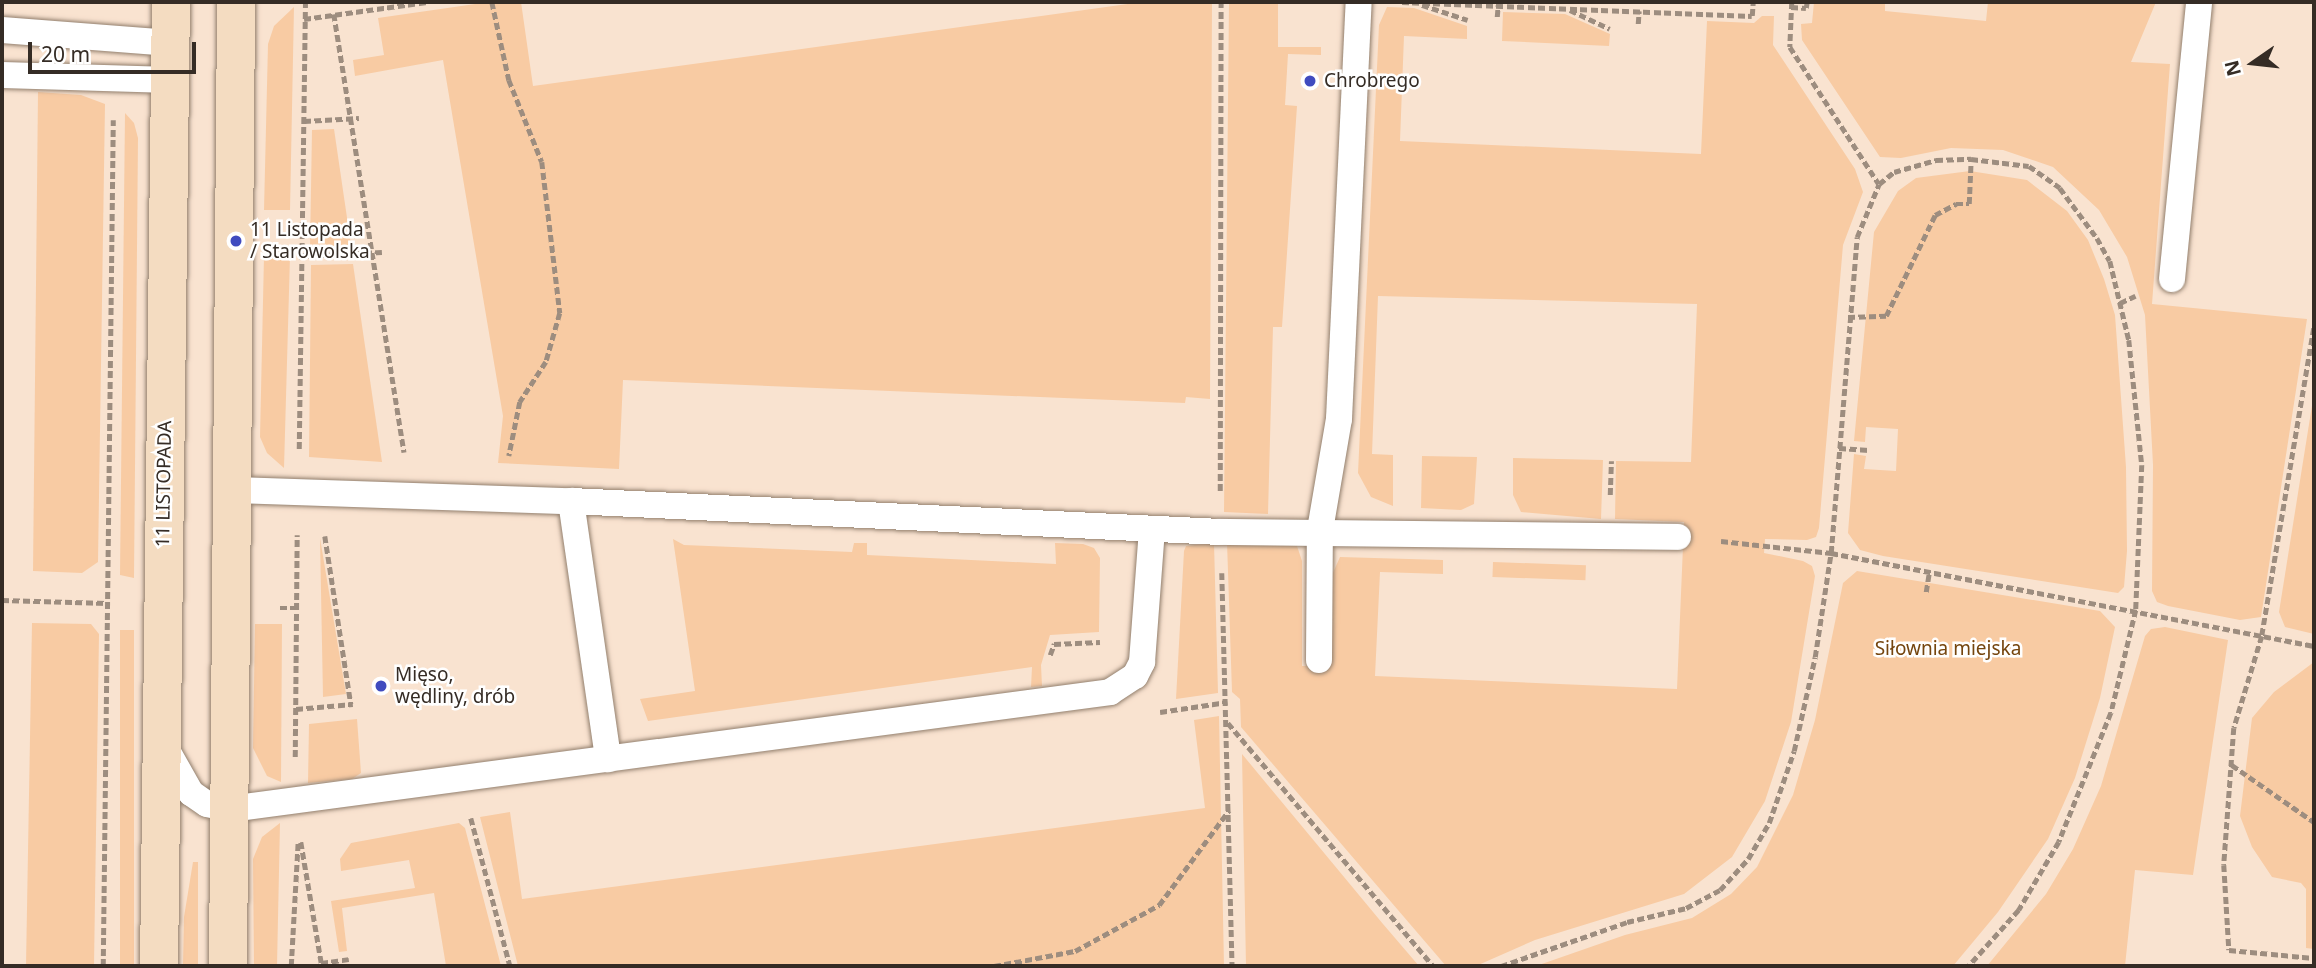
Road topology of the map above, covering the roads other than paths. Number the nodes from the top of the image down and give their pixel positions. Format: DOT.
graph roads {
  1 [pos="172,2"];
  2 [pos="236,2"];
  3 [pos="1359,2"];
  4 [pos="2199,2"];
  5 [pos="2,30"];
  6 [pos="171,62"];
  7 [pos="2,75"];
  8 [pos="2172,279"];
  9 [pos="233,490"];
  10 [pos="571,501"];
  11 [pos="1152,530"];
  12 [pos="1320,530"];
  13 [pos="1678,537"];
  14 [pos="1319,660"];
  15 [pos="160,736"];
  16 [pos="608,760"];
  17 [pos="230,809"];
  18 [pos="159,966"];
  19 [pos="228,966"];
  1 -- 6 [label="main road, 11 LISTOPADA"];
  2 -- 9 [label="main road"];
  3 -- 12 [label="lane"];
  4 -- 8 [label="lane"];
  5 -- 6 [label="lane"];
  6 -- 7 [label="lane"];
  6 -- 15 [label="main road, 11 LISTOPADA"];
  9 -- 10 [label="lane"];
  9 -- 17 [label="main road"];
  10 -- 11 [label="lane"];
  10 -- 16 [label="lane"];
  11 -- 12 [label="lane"];
  11 -- 16 [label="lane"];
  12 -- 13 [label="lane"];
  12 -- 14 [label="lane"];
  15 -- 17 [label="lane"];
  15 -- 18 [label="main road, 11 LISTOPADA"];
  16 -- 17 [label="lane"];
  17 -- 19 [label="main road"];
}
